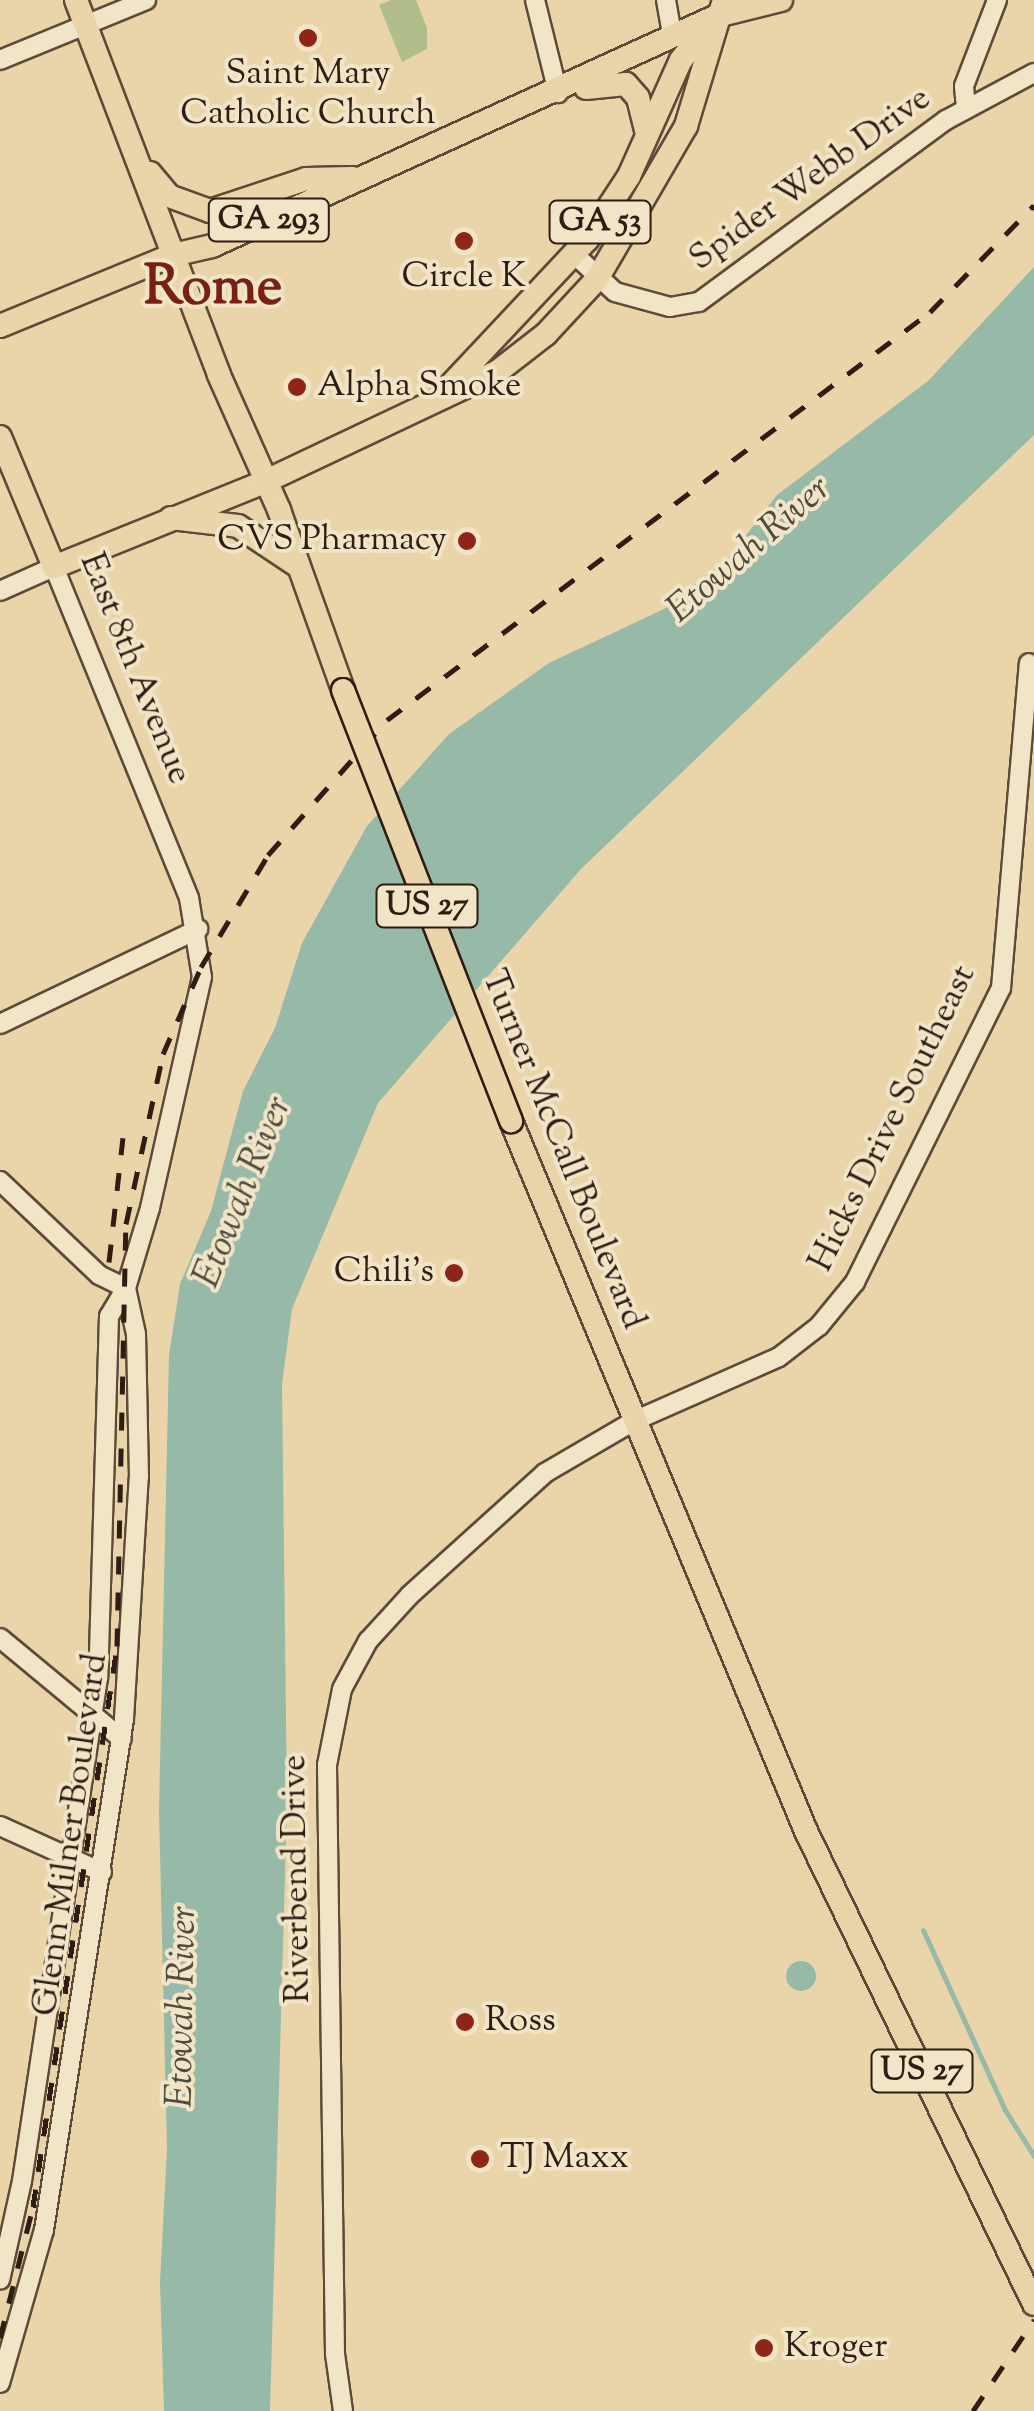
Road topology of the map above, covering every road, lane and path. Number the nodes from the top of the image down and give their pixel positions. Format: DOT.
graph roads {
  1 [pos="76,0"];
  2 [pos="146,0"];
  3 [pos="535,0"];
  4 [pos="666,0"];
  5 [pos="737,0"];
  6 [pos="781,0"];
  7 [pos="997,0"];
  8 [pos="720,8"];
  9 [pos="86,24"];
  10 [pos="672,35"];
  11 [pos="0,60"];
  12 [pos="1034,73"];
  13 [pos="558,93"];
  14 [pos="966,109"];
  15 [pos="646,132"];
  16 [pos="139,160"];
  17 [pos="362,178"];
  18 [pos="576,255"];
  19 [pos="173,256"];
  20 [pos="597,278"];
  21 [pos="0,326"];
  22 [pos="440,398"];
  23 [pos="0,437"];
  24 [pos="264,482"];
  25 [pos="169,517"];
  26 [pos="296,564"];
  27 [pos="54,567"];
  28 [pos="0,591"];
  29 [pos="1028,663"];
  30 [pos="198,929"];
  31 [pos="0,1024"];
  32 [pos="0,1181"];
  33 [pos="126,1288"];
  34 [pos="634,1422"];
  35 [pos="0,1638"];
  36 [pos="92,1721"];
  37 [pos="122,1739"];
  38 [pos="0,1826"];
  39 [pos="72,1862"];
  40 [pos="102,1872"];
  41 [pos="0,2280"];
  42 [pos="1034,2304"];
  43 [pos="0,2383"];
  44 [pos="344,2411"];
  1 -- 9 [label="main road, Turner McCall Boulevard / US 27"];
  2 -- 9 [label="street"];
  3 -- 13 [label="street"];
  4 -- 10 [label="street"];
  5 -- 8 [label="main road, GA 293"];
  6 -- 8 [label="main road, GA 293"];
  7 -- 14 [label="street"];
  8 -- 10 [label="main road, GA 293"];
  8 -- 15 [label="main road, GA 53"];
  8 -- 20 [label="main road, GA 53"];
  9 -- 11 [label="street"];
  9 -- 16 [label="main road, Turner McCall Boulevard / US 27"];
  10 -- 13 [label="main road, GA 293"];
  12 -- 14 [label="street, Spider Webb Drive"];
  13 -- 15 [label="main road"];
  13 -- 17 [label="main road, GA 293"];
  14 -- 20 [label="street, Spider Webb Drive"];
  15 -- 18 [label="main road, GA 53"];
  16 -- 17 [label="main road"];
  16 -- 19 [label="main road, Turner McCall Boulevard / US 27"];
  17 -- 19 [label="main road, GA 293"];
  18 -- 20 [label="street, Spider Webb Drive"];
  18 -- 22 [label="main road, GA 53"];
  19 -- 21 [label="main road"];
  19 -- 24 [label="main road, Turner McCall Boulevard / US 27"];
  20 -- 22 [label="main road, GA 53"];
  22 -- 24 [label="main road, GA 53"];
  23 -- 27 [label="main road, East 8th Avenue"];
  24 -- 25 [label="main road"];
  24 -- 26 [label="main road, Turner McCall Boulevard / US 27"];
  25 -- 26 [label="main road"];
  25 -- 27 [label="main road"];
  26 -- 34 [label="main road, Turner McCall Boulevard / US 27, bridge"];
  27 -- 28 [label="street"];
  27 -- 30 [label="street, East 8th Avenue"];
  29 -- 34 [label="street, Hicks Drive Southeast"];
  30 -- 31 [label="street"];
  30 -- 33 [label="street, Glenn Milner Boulevard"];
  32 -- 33 [label="street"];
  33 -- 36 [label="street, Glenn Milner Boulevard"];
  33 -- 37 [label="street, Glenn Milner Boulevard"];
  34 -- 42 [label="main road, Turner McCall Boulevard / US 27"];
  34 -- 44 [label="street, Riverbend Drive"];
  35 -- 36 [label="street"];
  36 -- 37 [label="street"];
  36 -- 39 [label="street, Glenn Milner Boulevard"];
  37 -- 40 [label="street, Glenn Milner Boulevard"];
  38 -- 39 [label="street"];
  39 -- 40 [label="street"];
  39 -- 41 [label="street, Glenn Milner Boulevard"];
  40 -- 43 [label="street, Glenn Milner Boulevard"];
}
